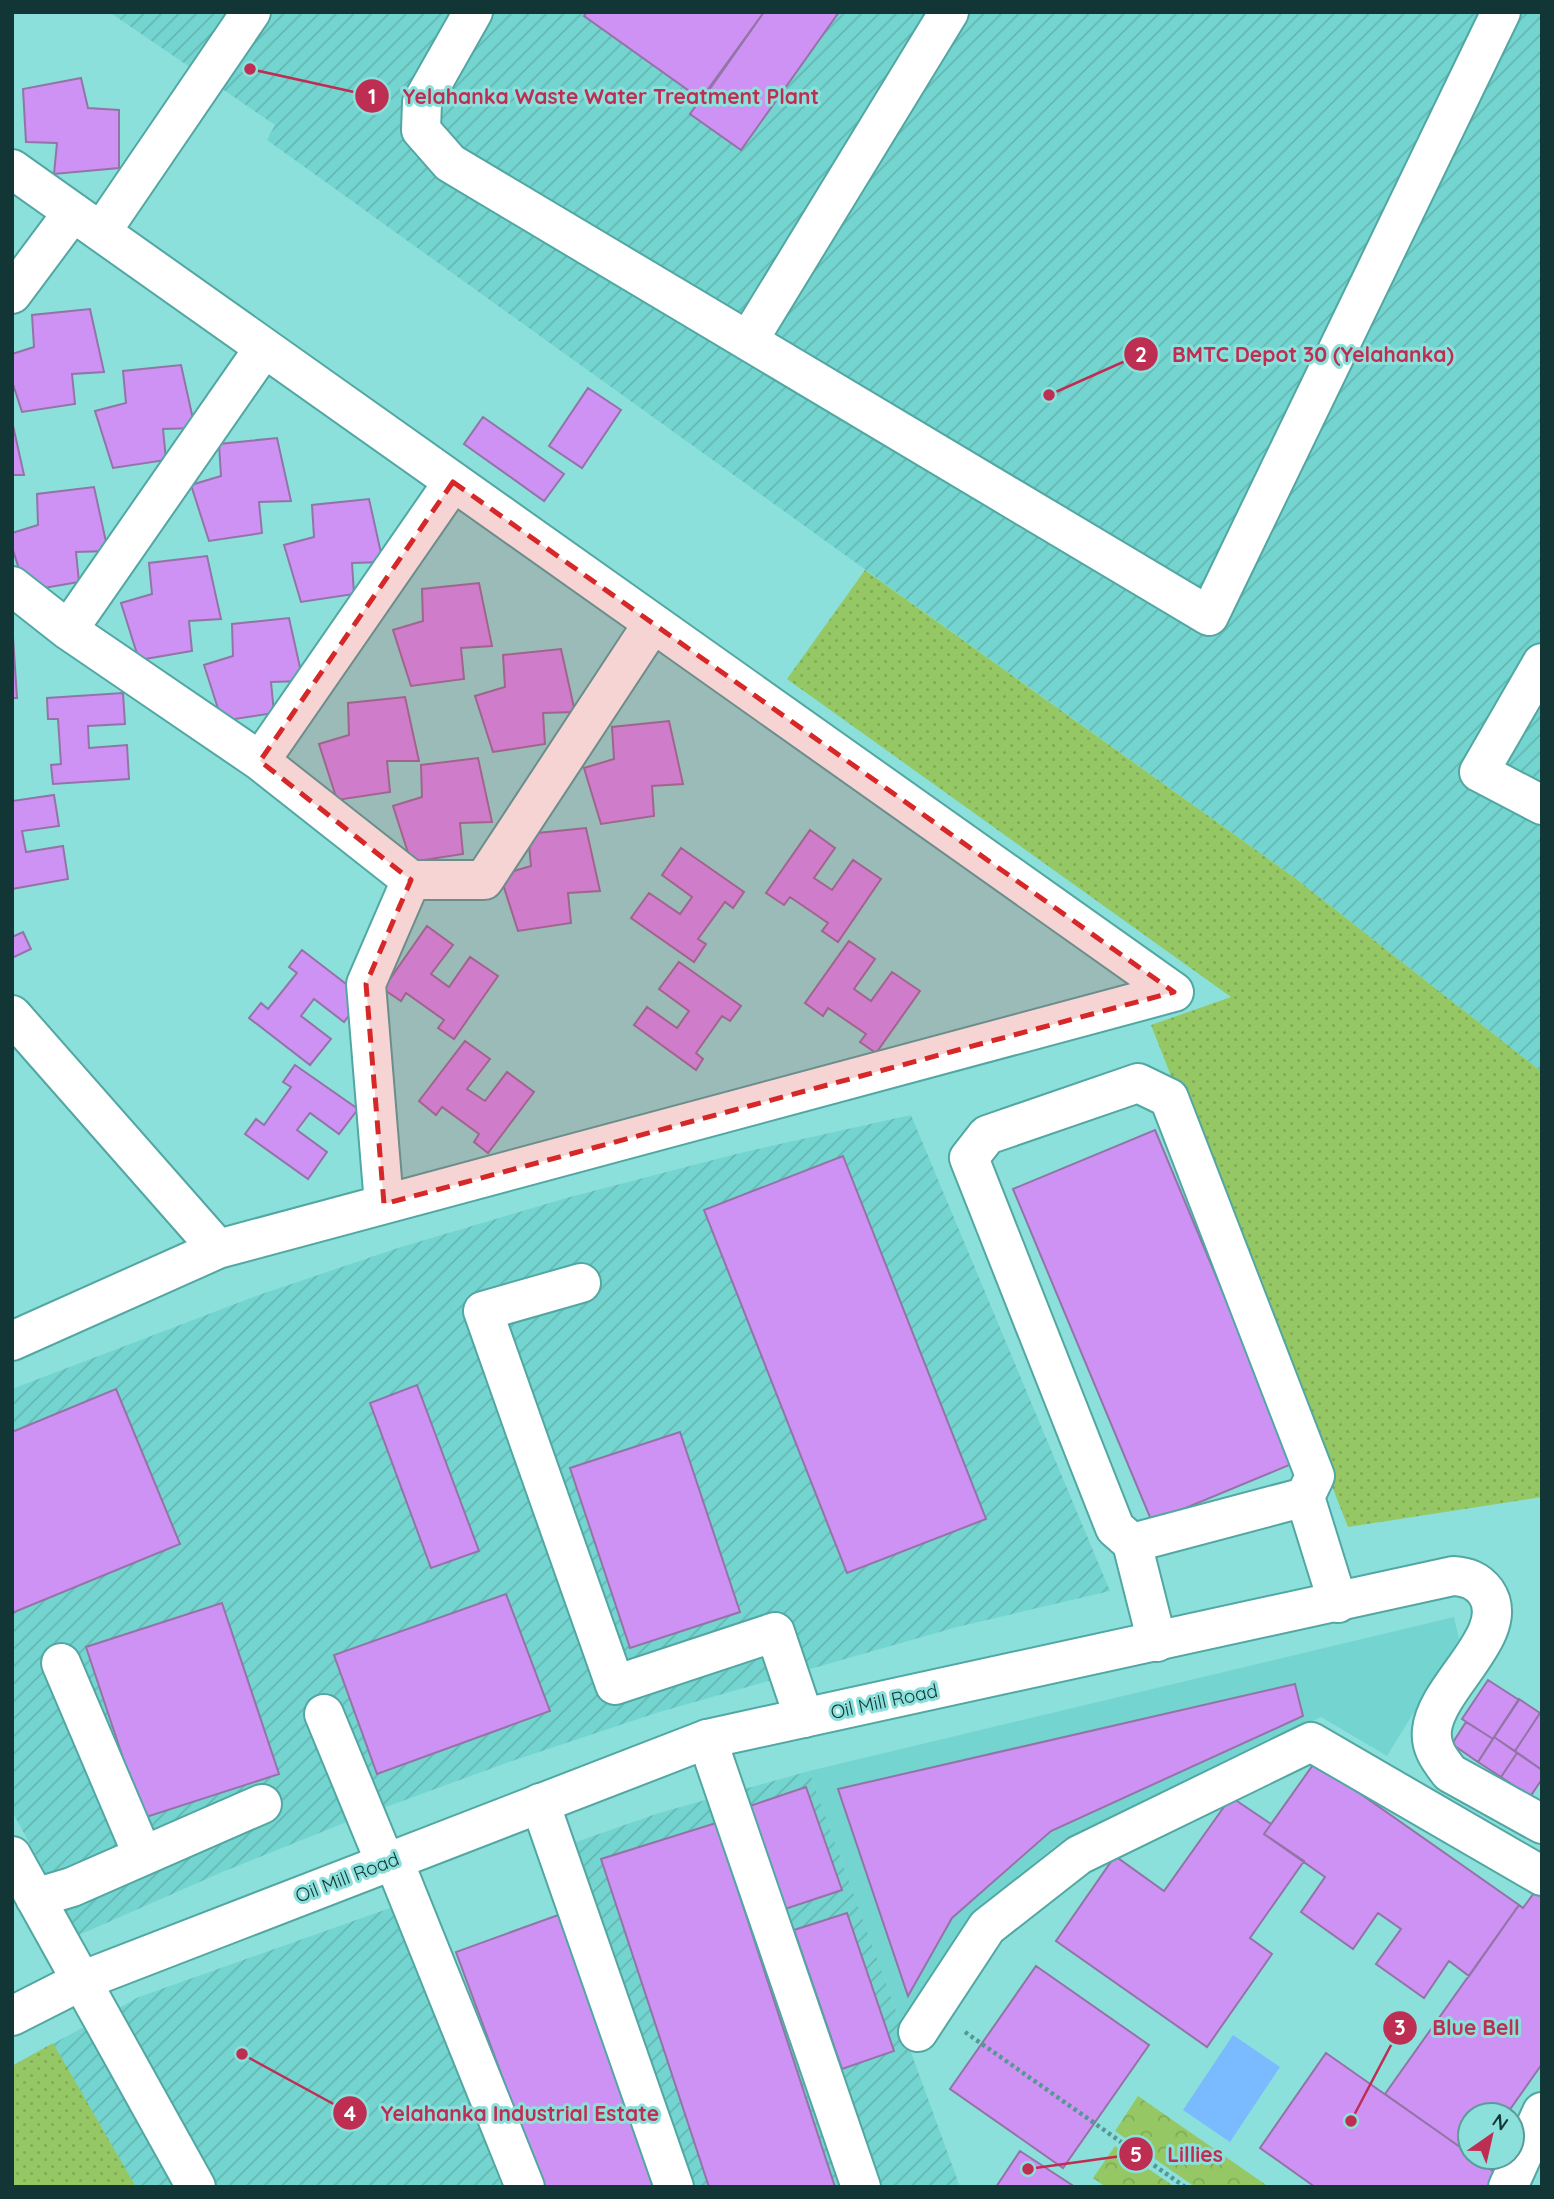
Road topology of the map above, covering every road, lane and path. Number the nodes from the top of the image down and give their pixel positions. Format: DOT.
graph roads {
  1 [pos="251,12"];
  2 [pos="472,12"];
  3 [pos="949,12"];
  4 [pos="1500,12"];
  5 [pos="12,169"];
  6 [pos="87,222"];
  7 [pos="12,294"];
  8 [pos="748,341"];
  9 [pos="264,348"];
  10 [pos="453,482"];
  11 [pos="12,586"];
  12 [pos="653,623"];
  13 [pos="68,630"];
  14 [pos="1542,663"];
  15 [pos="260,761"];
  16 [pos="1542,806"];
  17 [pos="411,880"];
  18 [pos="12,1015"];
  19 [pos="384,1204"];
  20 [pos="218,1249"];
  21 [pos="581,1283"];
  22 [pos="12,1341"];
  23 [pos="1305,1497"];
  24 [pos="1132,1543"];
  25 [pos="1338,1603"];
  26 [pos="1157,1642"];
  27 [pos="61,1663"];
  28 [pos="324,1714"];
  29 [pos="804,1718"];
  30 [pos="707,1739"];
  31 [pos="1446,1768"];
  32 [pos="540,1803"];
  33 [pos="262,1804"];
  34 [pos="1422,1807"];
  35 [pos="1542,1824"];
  36 [pos="12,1856"];
  37 [pos="143,1856"];
  38 [pos="389,1860"];
  39 [pos="1542,1876"];
  40 [pos="35,1898"];
  41 [pos="81,1981"];
  42 [pos="12,2016"];
  43 [pos="926,2021"];
  44 [pos="1542,2112"];
  45 [pos="196,2187"];
  46 [pos="525,2187"];
  47 [pos="674,2187"];
  48 [pos="861,2187"];
  49 [pos="1185,2187"];
  50 [pos="1508,2187"];
  1 -- 6 [label="street"];
  2 -- 8 [label="street"];
  3 -- 8 [label="street"];
  4 -- 8 [label="street"];
  5 -- 6 [label="street"];
  6 -- 7 [label="street"];
  6 -- 9 [label="street"];
  9 -- 10 [label="street"];
  9 -- 13 [label="street"];
  10 -- 12 [label="street"];
  10 -- 15 [label="street"];
  11 -- 13 [label="street"];
  12 -- 17 [label="street"];
  12 -- 19 [label="street"];
  13 -- 15 [label="street"];
  14 -- 16 [label="street"];
  15 -- 17 [label="street"];
  17 -- 19 [label="street"];
  18 -- 20 [label="street"];
  19 -- 20 [label="street"];
  20 -- 22 [label="street"];
  21 -- 29 [label="street"];
  23 -- 24 [label="street"];
  23 -- 24 [label="street"];
  23 -- 25 [label="street"];
  24 -- 26 [label="street"];
  25 -- 26 [label="street, Oil Mill Road"];
  25 -- 31 [label="street, Oil Mill Road"];
  26 -- 29 [label="street, Oil Mill Road"];
  27 -- 37 [label="street"];
  28 -- 38 [label="street"];
  29 -- 30 [label="street, Oil Mill Road"];
  30 -- 32 [label="street, Oil Mill Road"];
  30 -- 48 [label="street"];
  31 -- 34 [label="street"];
  31 -- 35 [label="street"];
  32 -- 38 [label="street, Oil Mill Road"];
  32 -- 47 [label="street"];
  33 -- 37 [label="street"];
  34 -- 39 [label="street"];
  34 -- 43 [label="street"];
  36 -- 40 [label="street"];
  37 -- 40 [label="street"];
  38 -- 41 [label="street, Oil Mill Road"];
  38 -- 46 [label="street"];
  40 -- 41 [label="street"];
  41 -- 42 [label="street, Oil Mill Road"];
  41 -- 45 [label="street"];
  43 -- 49 [label="path"];
  44 -- 50 [label="street"];
}
